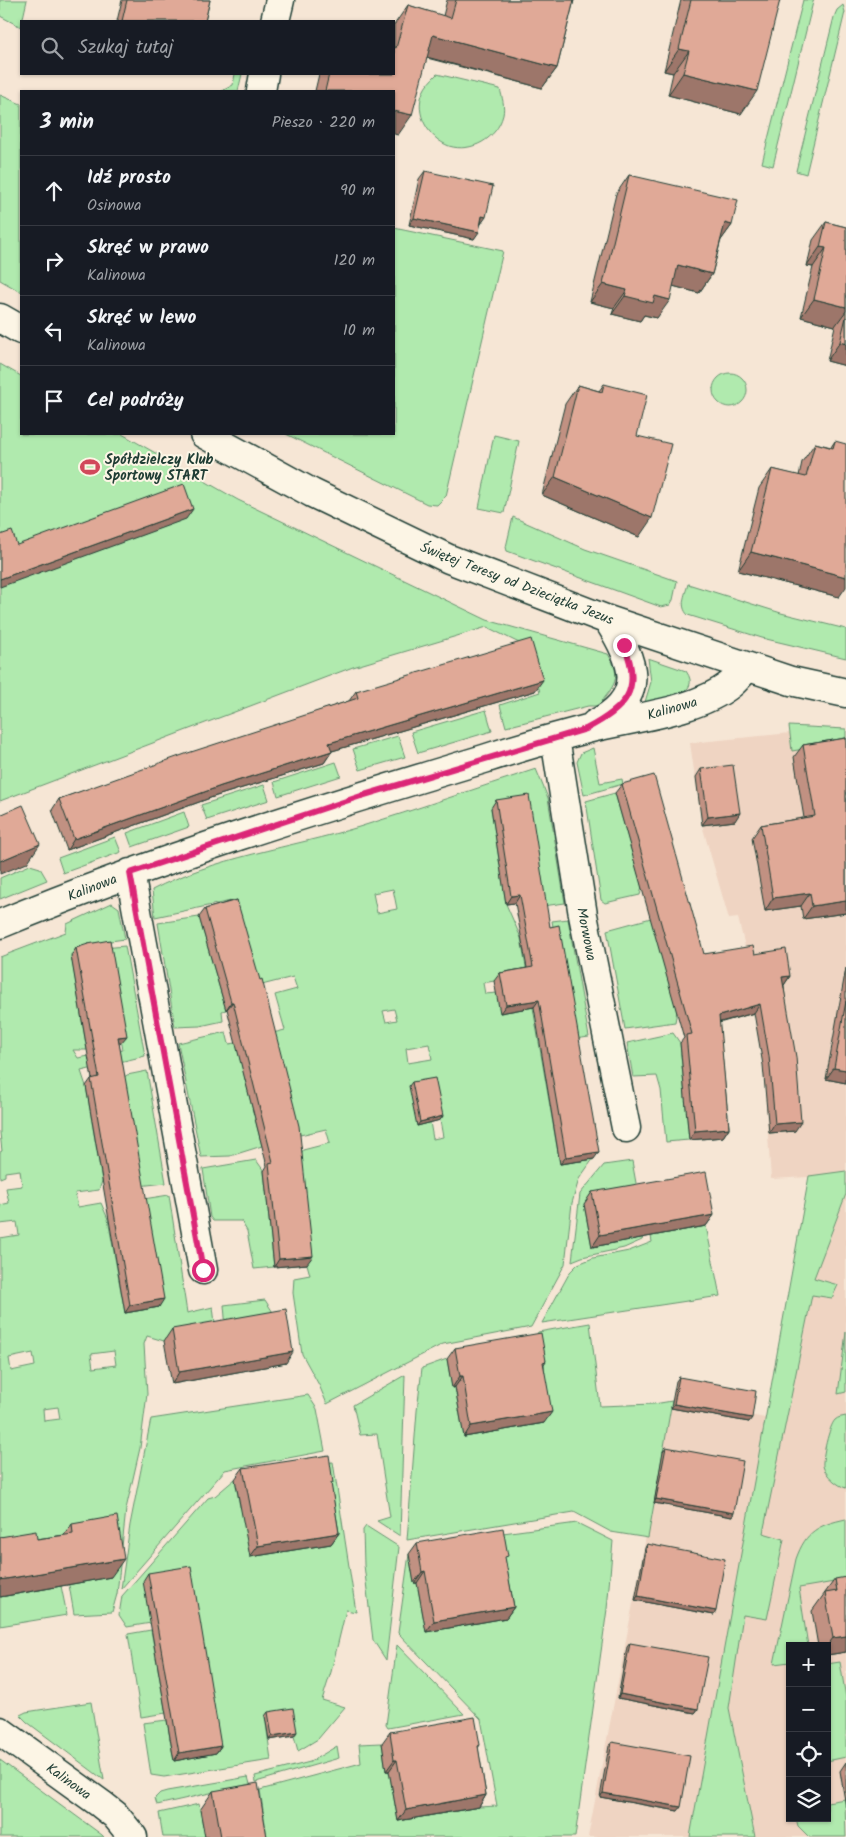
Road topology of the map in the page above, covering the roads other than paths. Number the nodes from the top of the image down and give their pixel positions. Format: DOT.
graph roads {
  1 [pos="280,0"];
  2 [pos="275,20"];
  3 [pos="264,75"];
  4 [pos="261,90"];
  5 [pos="0,318"];
  6 [pos="20,329"];
  7 [pos="206,435"];
  8 [pos="608,620"];
  9 [pos="748,667"];
  10 [pos="846,693"];
  11 [pos="586,729"];
  12 [pos="555,738"];
  13 [pos="130,873"];
  14 [pos="0,924"];
  15 [pos="626,1128"];
  16 [pos="203,1270"];
  17 [pos="0,1731"];
  18 [pos="133,1837"];
  1 -- 2 [label="street"];
  3 -- 4 [label="street"];
  5 -- 6 [label="street"];
  7 -- 8 [label="street, Świętej Teresy od Dzieciątka Jezus"];
  8 -- 9 [label="street, Świętej Teresy od Dzieciątka Jezus"];
  8 -- 11 [label="street, Kalinowa"];
  9 -- 10 [label="street, Świętej Teresy od Dzieciątka Jezus"];
  9 -- 11 [label="street, Kalinowa"];
  11 -- 12 [label="street, Kalinowa"];
  12 -- 13 [label="street, Kalinowa"];
  12 -- 15 [label="street, Morwowa"];
  13 -- 14 [label="street, Kalinowa"];
  13 -- 16 [label="street"];
  17 -- 18 [label="street, Kalinowa"];
}
